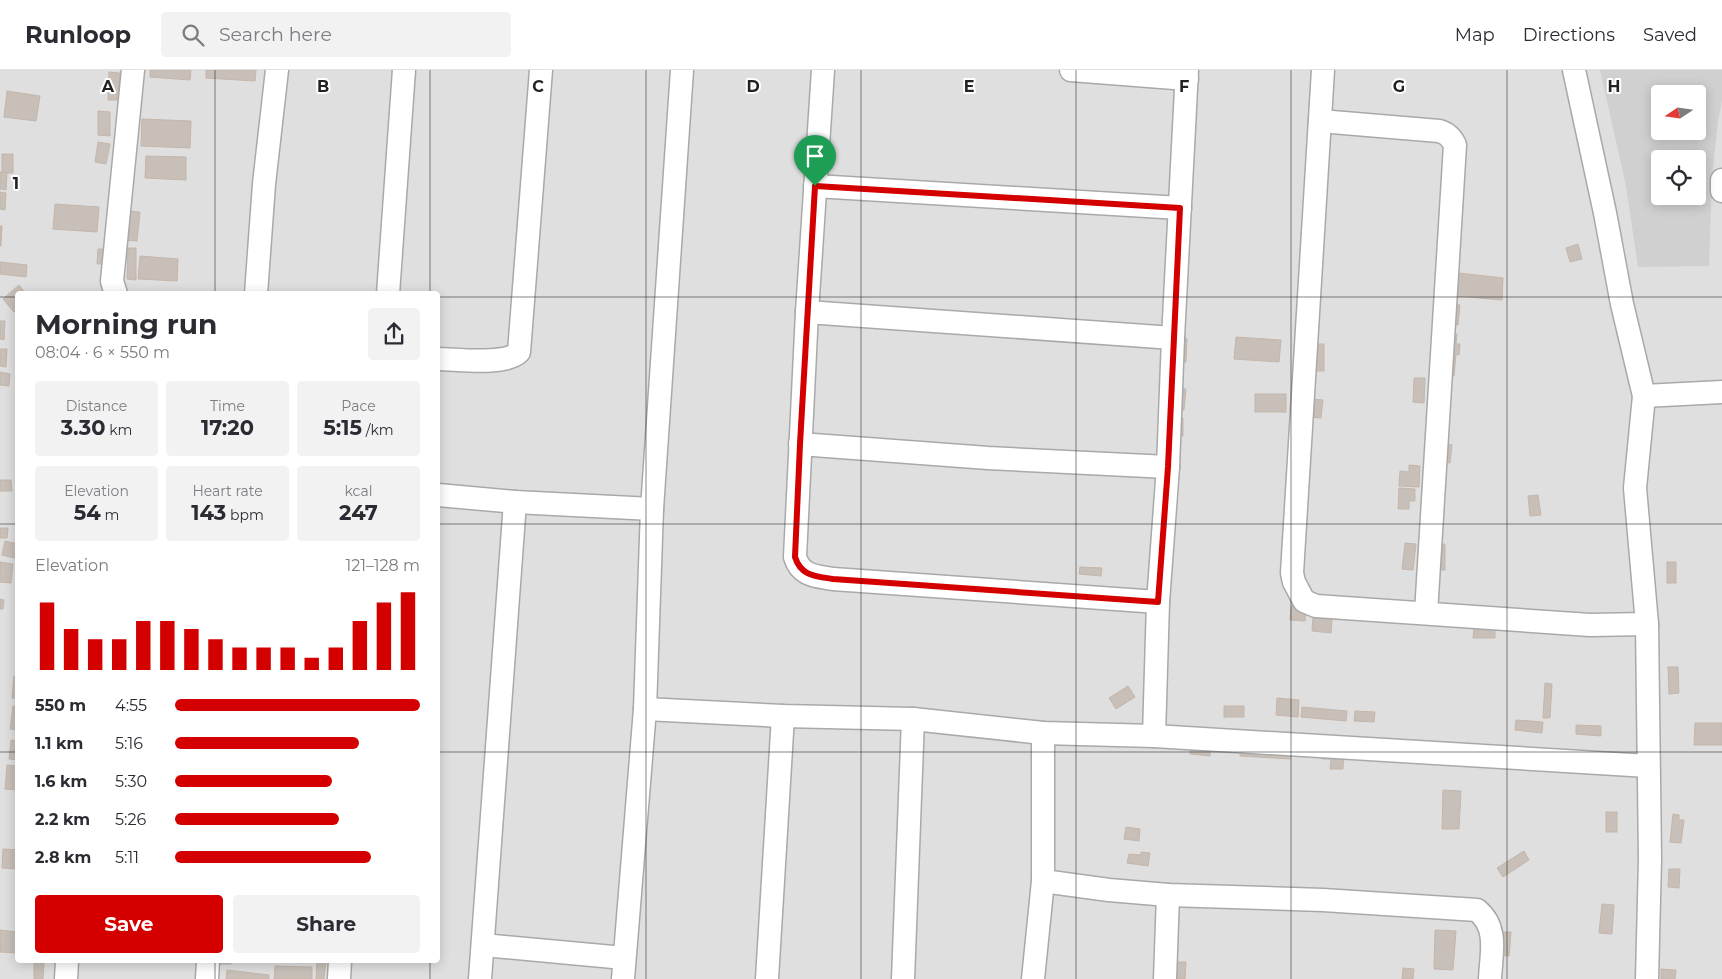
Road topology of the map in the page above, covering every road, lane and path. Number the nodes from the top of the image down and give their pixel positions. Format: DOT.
graph roads {
  1 [pos="133,70"];
  2 [pos="277,70"];
  3 [pos="404,70"];
  4 [pos="541,70"];
  5 [pos="682,70"];
  6 [pos="823,70"];
  7 [pos="1070,70"];
  8 [pos="1323,70"];
  9 [pos="1574,70"];
  10 [pos="1187,75"];
  11 [pos="1320,121"];
  12 [pos="1722,180"];
  13 [pos="815,186"];
  14 [pos="1722,191"];
  15 [pos="1180,208"];
  16 [pos="115,291"];
  17 [pos="256,291"];
  18 [pos="388,291"];
  19 [pos="807,312"];
  20 [pos="1173,338"];
  21 [pos="440,359"];
  22 [pos="1722,392"];
  23 [pos="1644,396"];
  24 [pos="800,444"];
  25 [pos="1168,467"];
  26 [pos="440,494"];
  27 [pos="515,502"];
  28 [pos="652,509"];
  29 [pos="1158,602"];
  30 [pos="1426,613"];
  31 [pos="1647,624"];
  32 [pos="645,709"];
  33 [pos="783,716"];
  34 [pos="913,718"];
  35 [pos="1042,733"];
  36 [pos="1154,736"];
  37 [pos="1648,766"];
  38 [pos="1043,881"];
  39 [pos="1168,895"];
  40 [pos="483,946"];
  41 [pos="67,963"];
  42 [pos="208,963"];
  43 [pos="340,963"];
  44 [pos="623,969"];
  45 [pos="66,979"];
  46 [pos="207,979"];
  47 [pos="339,979"];
  48 [pos="480,979"];
  49 [pos="767,979"];
  50 [pos="903,979"];
  51 [pos="1033,979"];
  52 [pos="1165,979"];
  53 [pos="1490,979"];
  54 [pos="1647,979"];
  1 -- 16 [label="street"];
  2 -- 17 [label="street"];
  3 -- 18 [label="street"];
  4 -- 21 [label="street"];
  5 -- 28 [label="street"];
  6 -- 13 [label="street"];
  7 -- 10 [label="street"];
  8 -- 11 [label="street"];
  9 -- 23 [label="street"];
  10 -- 15 [label="street"];
  11 -- 30 [label="street"];
  11 -- 30 [label="street"];
  12 -- 14 [label="street"];
  13 -- 15 [label="street"];
  13 -- 19 [label="street"];
  15 -- 20 [label="street"];
  19 -- 20 [label="street"];
  19 -- 24 [label="street"];
  20 -- 25 [label="street"];
  22 -- 23 [label="street"];
  23 -- 31 [label="street"];
  24 -- 25 [label="street"];
  24 -- 29 [label="street"];
  25 -- 29 [label="street"];
  26 -- 27 [label="street"];
  27 -- 28 [label="street"];
  27 -- 40 [label="street"];
  28 -- 32 [label="street"];
  29 -- 36 [label="street"];
  30 -- 31 [label="street"];
  31 -- 37 [label="street"];
  32 -- 33 [label="street"];
  32 -- 44 [label="street"];
  33 -- 34 [label="street"];
  33 -- 49 [label="street"];
  34 -- 35 [label="street"];
  34 -- 50 [label="street"];
  35 -- 36 [label="street"];
  35 -- 38 [label="street"];
  36 -- 37 [label="street"];
  37 -- 54 [label="street"];
  38 -- 39 [label="street"];
  38 -- 51 [label="street"];
  39 -- 52 [label="street"];
  39 -- 53 [label="street"];
  40 -- 44 [label="street"];
  40 -- 48 [label="street"];
  41 -- 45 [label="street"];
  42 -- 46 [label="street"];
  43 -- 47 [label="street"];
}
